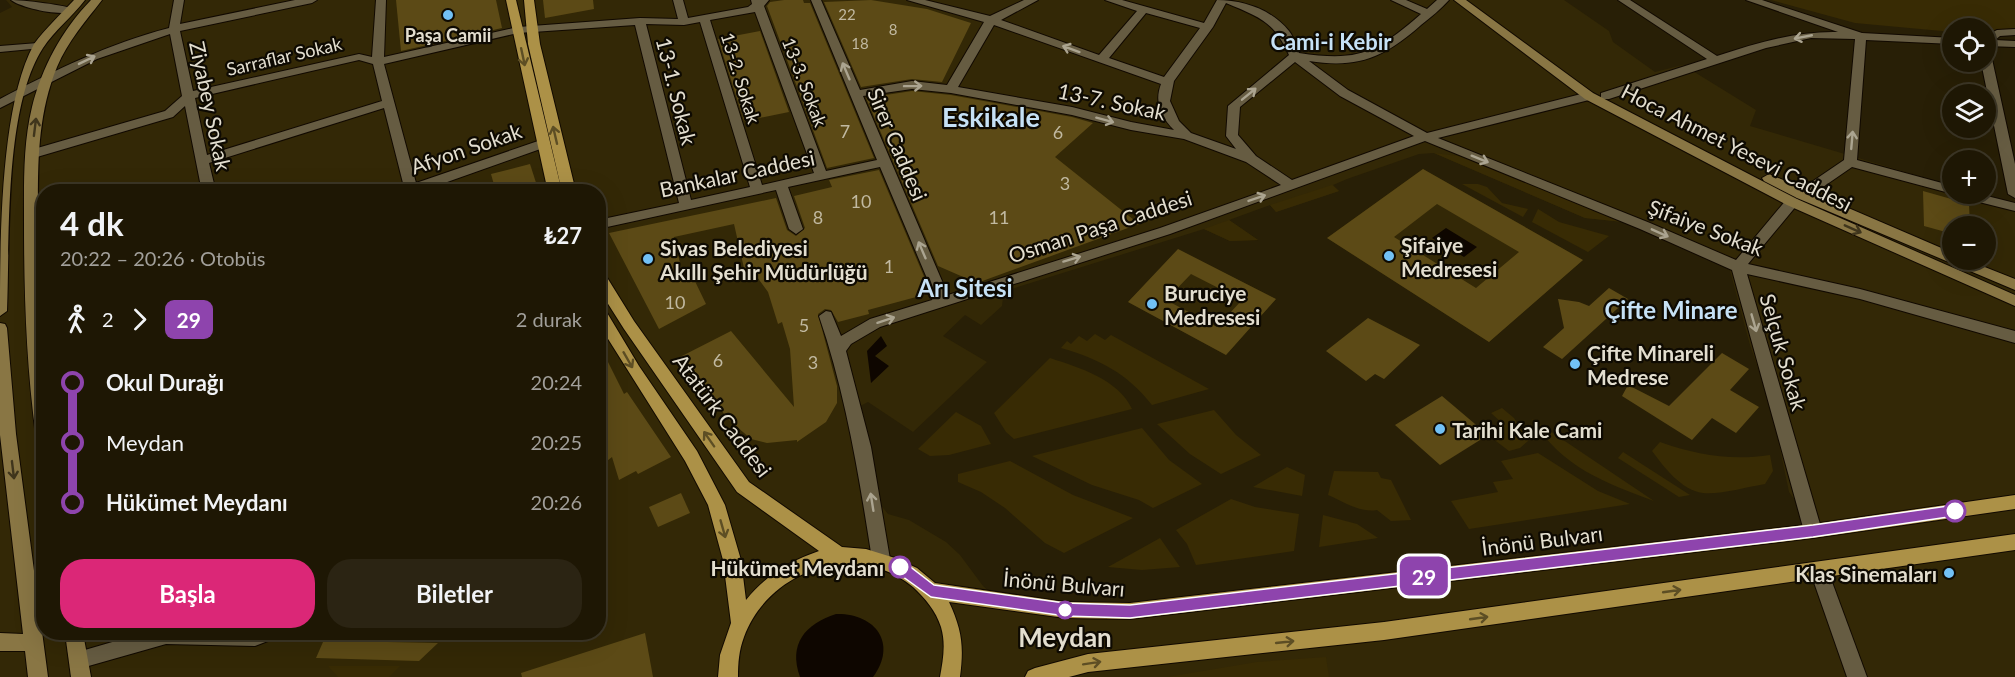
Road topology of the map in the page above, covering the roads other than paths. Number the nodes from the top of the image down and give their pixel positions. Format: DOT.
graph roads {
  1 [pos="16,0"];
  2 [pos="80,0"];
  3 [pos="97,0"];
  4 [pos="179,0"];
  5 [pos="312,0"];
  6 [pos="381,0"];
  7 [pos="511,0"];
  8 [pos="529,0"];
  9 [pos="678,0"];
  10 [pos="817,0"];
  11 [pos="912,0"];
  12 [pos="1033,0"];
  13 [pos="1110,0"];
  14 [pos="1222,0"];
  15 [pos="1229,0"];
  16 [pos="1396,0"];
  17 [pos="1444,0"];
  18 [pos="1459,0"];
  19 [pos="1474,0"];
  20 [pos="1623,0"];
  21 [pos="1751,0"];
  22 [pos="760,2"];
  23 [pos="1144,9"];
  24 [pos="70,10"];
  25 [pos="1428,13"];
  26 [pos="704,18"];
  27 [pos="991,20"];
  28 [pos="640,21"];
  29 [pos="684,22"];
  30 [pos="1207,27"];
  31 [pos="174,29"];
  32 [pos="532,29"];
  33 [pos="518,30"];
  34 [pos="2015,32"];
  35 [pos="1996,34"];
  36 [pos="1861,36"];
  37 [pos="1942,40"];
  38 [pos="1996,43"];
  39 [pos="2015,44"];
  40 [pos="38,46"];
  41 [pos="0,49"];
  42 [pos="1296,56"];
  43 [pos="1101,60"];
  44 [pos="1717,61"];
  45 [pos="378,62"];
  46 [pos="1988,72"];
  47 [pos="46,80"];
  48 [pos="1166,82"];
  49 [pos="951,89"];
  50 [pos="856,94"];
  51 [pos="16,96"];
  52 [pos="189,96"];
  53 [pos="1588,96"];
  54 [pos="1605,96"];
  55 [pos="0,104"];
  56 [pos="389,104"];
  57 [pos="1187,136"];
  58 [pos="1425,137"];
  59 [pos="2001,137"];
  60 [pos="2015,141"];
  61 [pos="542,144"];
  62 [pos="32,154"];
  63 [pos="1251,159"];
  64 [pos="202,161"];
  65 [pos="885,162"];
  66 [pos="1850,162"];
  67 [pos="822,176"];
  68 [pos="207,184"];
  69 [pos="407,184"];
  70 [pos="429,184"];
  71 [pos="553,184"];
  72 [pos="567,184"];
  73 [pos="781,185"];
  74 [pos="1292,186"];
  75 [pos="1942,187"];
  76 [pos="756,190"];
  77 [pos="2015,194"];
  78 [pos="1797,198"];
  79 [pos="1996,202"];
  80 [pos="686,206"];
  81 [pos="2015,207"];
  82 [pos="606,223"];
  83 [pos="796,229"];
  84 [pos="2,237"];
  85 [pos="1942,254"];
  86 [pos="1738,267"];
  87 [pos="1980,270"];
  88 [pos="36,283"];
  89 [pos="2015,285"];
  90 [pos="606,288"];
  91 [pos="2015,301"];
  92 [pos="937,304"];
  93 [pos="0,311"];
  94 [pos="826,316"];
  95 [pos="606,323"];
  96 [pos="0,328"];
  97 [pos="2015,337"];
  98 [pos="0,340"];
  99 [pos="838,350"];
  100 [pos="4,436"];
  101 [pos="2015,502"];
  102 [pos="1813,531"];
  103 [pos="2015,542"];
  104 [pos="839,555"];
  105 [pos="880,560"];
  106 [pos="1819,571"];
  107 [pos="931,591"];
  108 [pos="740,623"];
  109 [pos="75,640"];
  110 [pos="154,640"];
  111 [pos="0,642"];
  112 [pos="33,642"];
  113 [pos="80,668"];
  114 [pos="38,677"];
  115 [pos="728,677"];
  116 [pos="950,677"];
  117 [pos="1035,677"];
  118 [pos="1857,677"];
  1 -- 24 [label="street"];
  2 -- 24 [label="street"];
  3 -- 47 [label="street"];
  4 -- 31 [label="street"];
  5 -- 31 [label="street"];
  6 -- 45 [label="street"];
  7 -- 33 [label="main road"];
  8 -- 32 [label="main road"];
  9 -- 29 [label="street"];
  50 -- 10 [label="street, Sirer Caddesi, one-way"];
  11 -- 27 [label="street"];
  12 -- 27 [label="street"];
  13 -- 23 [label="street"];
  14 -- 30 [label="street"];
  15 -- 42 [label="street"];
  16 -- 25 [label="street"];
  17 -- 25 [label="street"];
  18 -- 53 [label="street, Hoca Ahmet Yesevi Caddesi"];
  19 -- 54 [label="street, Hoca Ahmet Yesevi Caddesi"];
  20 -- 44 [label="street"];
  21 -- 36 [label="street"];
  22 -- 26 [label="street"];
  22 -- 67 [label="street, 13-3. Sokak"];
  23 -- 30 [label="street"];
  23 -- 43 [label="street"];
  24 -- 40 [label="street"];
  25 -- 42 [label="street"];
  26 -- 29 [label="street, 13-2. Sokak"];
  26 -- 76 [label="street, 13-2. Sokak"];
  43 -- 27 [label="street, one-way"];
  27 -- 49 [label="street"];
  28 -- 29 [label="street, 13-2. Sokak"];
  28 -- 32 [label="street, Sarraflar Sokak"];
  28 -- 80 [label="street, 13-1. Sokak"];
  30 -- 48 [label="street"];
  47 -- 31 [label="street, one-way"];
  31 -- 52 [label="street, Ziyabey Sokak"];
  32 -- 33 [label="street, Sarraflar Sokak"];
  72 -- 32 [label="main road, one-way"];
  33 -- 45 [label="street, Sarraflar Sokak"];
  33 -- 61 [label="main road, one-way"];
  34 -- 35 [label="street"];
  36 -- 37 [label="street"];
  36 -- 44 [label="street, one-way"];
  66 -- 36 [label="street, one-way"];
  38 -- 39 [label="street"];
  40 -- 41 [label="street"];
  40 -- 51 [label="street"];
  42 -- 58 [label="street, Şifaiye Sokak"];
  63 -- 42 [label="street, one-way"];
  43 -- 48 [label="street"];
  44 -- 54 [label="street"];
  45 -- 52 [label="street, Sarraflar Sokak"];
  45 -- 56 [label="street"];
  46 -- 59 [label="street"];
  47 -- 51 [label="street"];
  62 -- 47 [label="street, one-way"];
  48 -- 57 [label="street"];
  50 -- 49 [label="street, 13-7. Sokak, one-way"];
  49 -- 57 [label="street, 13-7. Sokak, one-way"];
  50 -- 65 [label="street, Sirer Caddesi"];
  51 -- 55 [label="street"];
  51 -- 84 [label="street"];
  52 -- 62 [label="street, Sarraflar Sokak"];
  52 -- 64 [label="street, Ziyabey Sokak"];
  53 -- 58 [label="street, Osman Paşa Caddesi"];
  53 -- 78 [label="street, Hoca Ahmet Yesevi Caddesi"];
  54 -- 78 [label="street, Hoca Ahmet Yesevi Caddesi"];
  56 -- 64 [label="street"];
  56 -- 69 [label="street"];
  57 -- 63 [label="street, 13-7. Sokak"];
  58 -- 74 [label="street, Osman Paşa Caddesi"];
  58 -- 86 [label="street, Şifaiye Sokak, one-way"];
  59 -- 60 [label="street"];
  59 -- 77 [label="street"];
  61 -- 70 [label="street, Afyon Sokak"];
  61 -- 71 [label="main road"];
  62 -- 88 [label="street"];
  63 -- 74 [label="street"];
  64 -- 68 [label="street, Ziyabey Sokak"];
  65 -- 67 [label="street, Bankalar Caddesi"];
  92 -- 65 [label="street, Sirer Caddesi, one-way"];
  66 -- 75 [label="street"];
  66 -- 78 [label="street"];
  67 -- 73 [label="street, Bankalar Caddesi"];
  73 -- 76 [label="street, Bankalar Caddesi"];
  73 -- 83 [label="street"];
  92 -- 74 [label="street, Osman Paşa Caddesi, one-way"];
  76 -- 80 [label="street, Bankalar Caddesi"];
  78 -- 85 [label="street, Hoca Ahmet Yesevi Caddesi"];
  78 -- 86 [label="street"];
  78 -- 91 [label="street, Hoca Ahmet Yesevi Caddesi, one-way"];
  79 -- 81 [label="street"];
  80 -- 82 [label="street, Bankalar Caddesi"];
  84 -- 93 [label="street"];
  86 -- 97 [label="street, Şifaiye Sokak"];
  86 -- 102 [label="street, Selçuk Sokak, one-way"];
  87 -- 89 [label="street, Hoca Ahmet Yesevi Caddesi"];
  104 -- 90 [label="main road, Atatürk Caddesi, one-way"];
  99 -- 92 [label="street, Osman Paşa Caddesi, one-way"];
  94 -- 99 [label="street"];
  95 -- 108 [label="main road, one-way"];
  96 -- 98 [label="street"];
  98 -- 100 [label="street"];
  105 -- 99 [label="street, one-way"];
  100 -- 112 [label="street, one-way"];
  101 -- 102 [label="main road, İnönü Bulvarı"];
  102 -- 107 [label="main road, İnönü Bulvarı"];
  103 -- 106 [label="main road"];
  104 -- 105 [label="main road"];
  104 -- 108 [label="main road"];
  105 -- 107 [label="main road"];
  117 -- 106 [label="main road, one-way"];
  106 -- 118 [label="street"];
  107 -- 116 [label="main road"];
  108 -- 115 [label="main road"];
  109 -- 113 [label="street"];
  110 -- 113 [label="street"];
  111 -- 112 [label="street"];
  112 -- 114 [label="street"];
}
